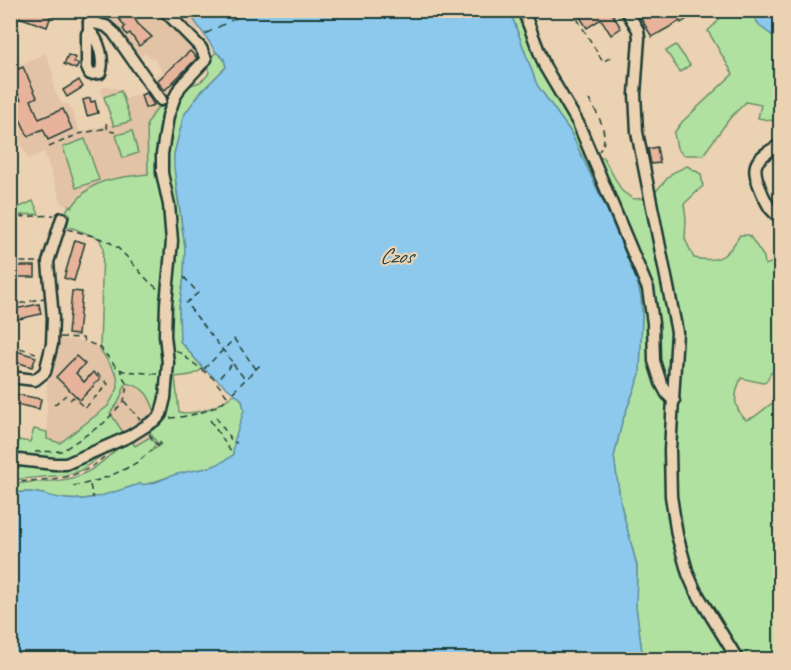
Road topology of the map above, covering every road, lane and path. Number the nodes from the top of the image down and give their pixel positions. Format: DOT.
graph roads {
  1 [pos="103,10"];
  2 [pos="164,10"];
  3 [pos="523,10"];
  4 [pos="572,10"];
  5 [pos="626,10"];
  6 [pos="612,56"];
  7 [pos="161,100"];
  8 [pos="589,100"];
  9 [pos="106,123"];
  10 [pos="107,128"];
  11 [pos="115,132"];
  12 [pos="780,145"];
  13 [pos="49,147"];
  14 [pos="596,153"];
  15 [pos="776,214"];
  16 [pos="62,218"];
  17 [pos="10,221"];
  18 [pos="68,229"];
  19 [pos="10,262"];
  20 [pos="48,262"];
  21 [pos="184,277"];
  22 [pos="167,292"];
  23 [pos="50,296"];
  24 [pos="780,301"];
  25 [pos="10,306"];
  26 [pos="53,337"];
  27 [pos="166,341"];
  28 [pos="10,345"];
  29 [pos="222,351"];
  30 [pos="48,357"];
  31 [pos="233,363"];
  32 [pos="261,364"];
  33 [pos="120,369"];
  34 [pos="204,369"];
  35 [pos="256,369"];
  36 [pos="94,370"];
  37 [pos="167,374"];
  38 [pos="10,377"];
  39 [pos="218,379"];
  40 [pos="246,380"];
  41 [pos="233,392"];
  42 [pos="66,395"];
  43 [pos="70,400"];
  44 [pos="124,401"];
  45 [pos="674,401"];
  46 [pos="54,405"];
  47 [pos="161,414"];
  48 [pos="216,417"];
  49 [pos="140,420"];
  50 [pos="210,420"];
  51 [pos="151,437"];
  52 [pos="161,443"];
  53 [pos="237,443"];
  54 [pos="158,446"];
  55 [pos="233,455"];
  56 [pos="10,459"];
  57 [pos="30,461"];
  58 [pos="52,478"];
  59 [pos="10,483"];
  60 [pos="90,485"];
  61 [pos="73,486"];
  62 [pos="93,498"];
  63 [pos="738,660"];
  1 -- 7 [label="street"];
  2 -- 22 [label="street"];
  3 -- 45 [label="street"];
  4 -- 6 [label="path"];
  5 -- 45 [label="street"];
  8 -- 14 [label="path"];
  9 -- 10 [label="path"];
  10 -- 11 [label="path"];
  10 -- 13 [label="path"];
  12 -- 15 [label="street"];
  15 -- 24 [label="path"];
  16 -- 17 [label="path"];
  16 -- 20 [label="street"];
  18 -- 22 [label="path"];
  19 -- 20 [label="path"];
  20 -- 23 [label="street"];
  21 -- 29 [label="path"];
  22 -- 27 [label="street"];
  23 -- 25 [label="path"];
  23 -- 26 [label="street"];
  26 -- 30 [label="street"];
  26 -- 33 [label="path"];
  27 -- 37 [label="street"];
  27 -- 47 [label="path"];
  28 -- 30 [label="path"];
  29 -- 31 [label="path"];
  29 -- 34 [label="path"];
  29 -- 35 [label="path"];
  30 -- 38 [label="street"];
  31 -- 39 [label="path"];
  31 -- 40 [label="path"];
  32 -- 35 [label="path"];
  33 -- 37 [label="path"];
  33 -- 44 [label="path"];
  35 -- 40 [label="path"];
  36 -- 43 [label="path"];
  37 -- 47 [label="street"];
  40 -- 41 [label="path"];
  42 -- 46 [label="path"];
  44 -- 49 [label="path"];
  44 -- 57 [label="path"];
  45 -- 63 [label="street"];
  47 -- 57 [label="street"];
  48 -- 53 [label="path"];
  50 -- 55 [label="path"];
  51 -- 54 [label="path"];
  52 -- 54 [label="path"];
  54 -- 61 [label="path"];
  56 -- 57 [label="street"];
  58 -- 59 [label="path"];
  60 -- 62 [label="path"];
}
